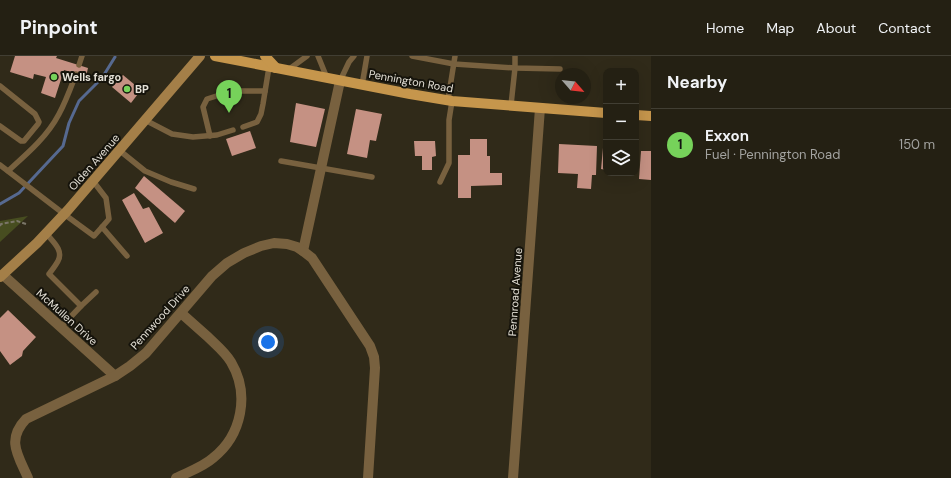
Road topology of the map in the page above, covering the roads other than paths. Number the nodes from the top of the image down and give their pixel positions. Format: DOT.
graph roads {
  1 [pos="82,56"];
  2 [pos="200,56"];
  3 [pos="215,56"];
  4 [pos="265,56"];
  5 [pos="307,56"];
  6 [pos="318,56"];
  7 [pos="354,56"];
  8 [pos="367,56"];
  9 [pos="412,56"];
  10 [pos="455,56"];
  11 [pos="515,56"];
  12 [pos="454,64"];
  13 [pos="79,65"];
  14 [pos="273,67"];
  15 [pos="515,68"];
  16 [pos="555,69"];
  17 [pos="287,70"];
  18 [pos="76,74"];
  19 [pos="327,78"];
  20 [pos="340,81"];
  21 [pos="362,85"];
  22 [pos="0,86"];
  23 [pos="265,91"];
  24 [pos="450,100"];
  25 [pos="511,105"];
  26 [pos="540,108"];
  27 [pos="603,113"];
  28 [pos="639,115"];
  29 [pos="651,116"];
  30 [pos="145,120"];
  31 [pos="0,126"];
  32 [pos="243,127"];
  33 [pos="233,130"];
  34 [pos="210,136"];
  35 [pos="119,150"];
  36 [pos="281,161"];
  37 [pos="0,165"];
  38 [pos="321,168"];
  39 [pos="8,171"];
  40 [pos="372,176"];
  41 [pos="93,181"];
  42 [pos="440,182"];
  43 [pos="194,189"];
  44 [pos="64,214"];
  45 [pos="102,227"];
  46 [pos="46,233"];
  47 [pos="303,251"];
  48 [pos="127,256"];
  49 [pos="1,276"];
  50 [pos="96,292"];
  51 [pos="81,306"];
  52 [pos="181,313"];
  53 [pos="60,328"];
  54 [pos="115,376"];
  55 [pos="28,478"];
  56 [pos="176,478"];
  57 [pos="368,478"];
  58 [pos="514,478"];
  1 -- 13 [label="lane"];
  2 -- 30 [label="main road, Olden Avenue"];
  3 -- 14 [label="main road, Pennington Road"];
  4 -- 14 [label="main road"];
  5 -- 17 [label="lane"];
  6 -- 19 [label="lane"];
  7 -- 20 [label="lane"];
  8 -- 21 [label="lane"];
  9 -- 12 [label="lane"];
  10 -- 12 [label="lane"];
  11 -- 15 [label="lane"];
  12 -- 15 [label="lane"];
  12 -- 24 [label="lane"];
  14 -- 17 [label="main road, Pennington Road"];
  14 -- 23 [label="lane"];
  15 -- 16 [label="lane"];
  15 -- 25 [label="lane"];
  17 -- 19 [label="main road, Pennington Road"];
  18 -- 39 [label="lane"];
  19 -- 20 [label="main road, Pennington Road"];
  20 -- 21 [label="main road, Pennington Road"];
  20 -- 38 [label="street"];
  21 -- 24 [label="main road, Pennington Road"];
  22 -- 31 [label="lane"];
  23 -- 32 [label="lane"];
  23 -- 34 [label="lane"];
  24 -- 25 [label="main road, Pennington Road"];
  24 -- 42 [label="lane"];
  25 -- 26 [label="main road, Pennington Road"];
  26 -- 27 [label="main road, Pennington Road"];
  26 -- 58 [label="street, Pennroad Avenue"];
  28 -- 29 [label="main road"];
  30 -- 34 [label="lane"];
  30 -- 35 [label="main road, Olden Avenue"];
  33 -- 34 [label="lane"];
  35 -- 41 [label="main road, Olden Avenue"];
  35 -- 43 [label="lane"];
  36 -- 38 [label="lane"];
  37 -- 39 [label="lane"];
  38 -- 40 [label="lane"];
  38 -- 47 [label="street"];
  39 -- 44 [label="lane"];
  41 -- 44 [label="main road, Olden Avenue"];
  41 -- 45 [label="lane"];
  44 -- 45 [label="lane"];
  44 -- 46 [label="main road, Olden Avenue"];
  45 -- 48 [label="lane"];
  46 -- 49 [label="main road, Olden Avenue"];
  46 -- 51 [label="lane"];
  47 -- 52 [label="street, Pennwood Drive"];
  47 -- 57 [label="street, Pennwood Drive"];
  49 -- 53 [label="street, McMullen Drive"];
  50 -- 51 [label="lane"];
  51 -- 53 [label="lane"];
  52 -- 54 [label="street, Pennwood Drive"];
  52 -- 56 [label="street"];
  53 -- 54 [label="street, McMullen Drive"];
  54 -- 55 [label="street, Pennwood Drive"];
}
